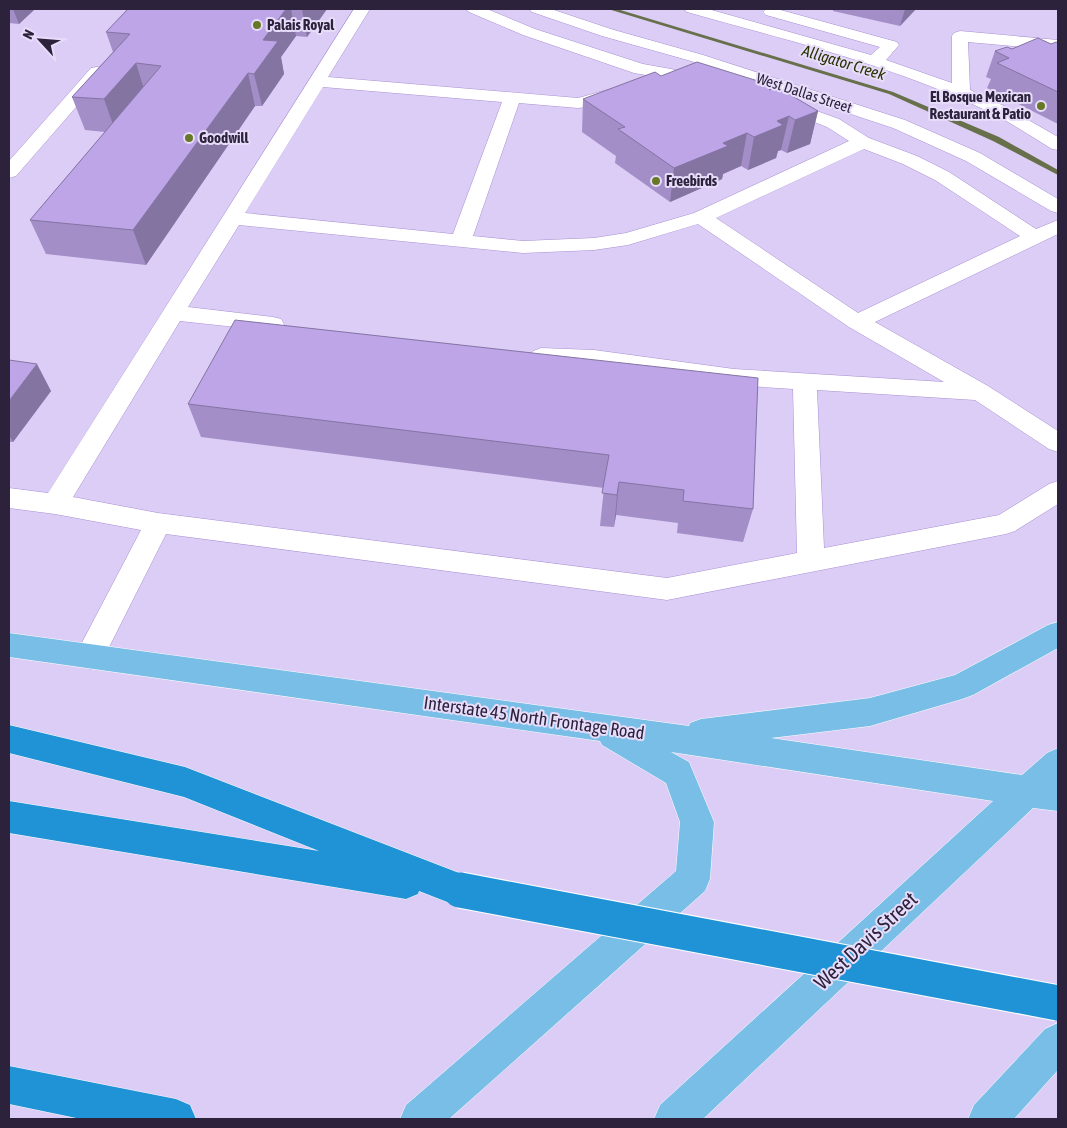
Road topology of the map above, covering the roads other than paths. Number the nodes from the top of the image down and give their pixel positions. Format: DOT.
graph roads {
  1 [pos="362,9"];
  2 [pos="474,9"];
  3 [pos="537,9"];
  4 [pos="692,9"];
  5 [pos="772,10"];
  6 [pos="711,11"];
  7 [pos="753,26"];
  8 [pos="1058,45"];
  9 [pos="697,58"];
  10 [pos="106,61"];
  11 [pos="874,62"];
  12 [pos="671,74"];
  13 [pos="317,82"];
  14 [pos="718,87"];
  15 [pos="961,93"];
  16 [pos="512,99"];
  17 [pos="784,105"];
  18 [pos="864,142"];
  19 [pos="1058,145"];
  20 [pos="9,172"];
  21 [pos="1058,207"];
  22 [pos="701,217"];
  23 [pos="233,218"];
  24 [pos="1058,226"];
  25 [pos="1034,237"];
  26 [pos="461,241"];
  27 [pos="175,313"];
  28 [pos="857,322"];
  29 [pos="293,327"];
  30 [pos="519,354"];
  31 [pos="805,382"];
  32 [pos="980,392"];
  33 [pos="1058,443"];
  34 [pos="1058,491"];
  35 [pos="9,498"];
  36 [pos="55,504"];
  37 [pos="158,523"];
  38 [pos="812,561"];
  39 [pos="1058,634"];
  40 [pos="9,645"];
  41 [pos="90,656"];
  42 [pos="601,727"];
  43 [pos="667,737"];
  44 [pos="9,739"];
  45 [pos="1058,763"];
  46 [pos="1043,793"];
  47 [pos="9,817"];
  48 [pos="460,890"];
  49 [pos="1058,1003"];
  50 [pos="1058,1042"];
  51 [pos="9,1085"];
  52 [pos="176,1119"];
  53 [pos="420,1119"];
  54 [pos="674,1119"];
  55 [pos="988,1119"];
  1 -- 13 [label="street"];
  2 -- 12 [label="street"];
  3 -- 9 [label="street, West Dallas Street"];
  4 -- 6 [label="street"];
  5 -- 7 [label="street"];
  5 -- 11 [label="street"];
  6 -- 7 [label="street"];
  7 -- 11 [label="street"];
  8 -- 15 [label="street"];
  9 -- 12 [label="street"];
  9 -- 21 [label="street, West Dallas Street"];
  10 -- 20 [label="street"];
  11 -- 15 [label="street"];
  12 -- 14 [label="street"];
  12 -- 16 [label="street"];
  13 -- 16 [label="street"];
  13 -- 23 [label="street"];
  15 -- 19 [label="street"];
  16 -- 26 [label="street"];
  17 -- 18 [label="street"];
  18 -- 22 [label="street"];
  18 -- 25 [label="street"];
  22 -- 26 [label="street"];
  22 -- 28 [label="street"];
  23 -- 26 [label="street"];
  23 -- 27 [label="street"];
  24 -- 25 [label="street"];
  25 -- 28 [label="street"];
  27 -- 29 [label="street"];
  27 -- 36 [label="street"];
  28 -- 32 [label="street"];
  30 -- 31 [label="street"];
  31 -- 32 [label="street"];
  31 -- 38 [label="street"];
  32 -- 33 [label="street"];
  34 -- 38 [label="street"];
  35 -- 36 [label="street"];
  36 -- 37 [label="street"];
  37 -- 38 [label="street"];
  37 -- 41 [label="street"];
  39 -- 43 [label="main road"];
  40 -- 41 [label="main road, Interstate 45 North Frontage Road"];
  41 -- 42 [label="main road, Interstate 45 North Frontage Road"];
  42 -- 43 [label="main road, Interstate 45 North Frontage Road"];
  42 -- 53 [label="main road"];
  43 -- 46 [label="main road, Interstate 45 North Frontage Road"];
  44 -- 48 [label="highway"];
  45 -- 46 [label="main road, West Davis Street"];
  46 -- 54 [label="main road, West Davis Street"];
  47 -- 48 [label="highway"];
  48 -- 49 [label="highway, bridge"];
  50 -- 55 [label="main road"];
  51 -- 52 [label="highway"];
}
